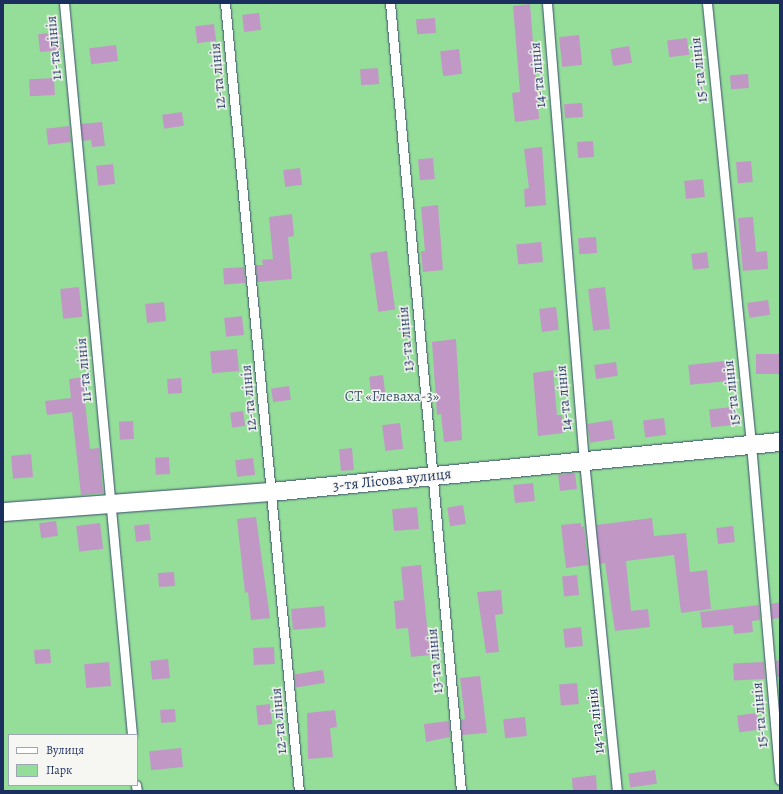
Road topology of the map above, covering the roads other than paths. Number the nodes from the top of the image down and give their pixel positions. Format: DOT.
graph roads {
  1 [pos="64,3"];
  2 [pos="225,3"];
  3 [pos="390,3"];
  4 [pos="546,3"];
  5 [pos="707,3"];
  6 [pos="780,442"];
  7 [pos="751,444"];
  8 [pos="584,461"];
  9 [pos="432,476"];
  10 [pos="271,492"];
  11 [pos="110,502"];
  12 [pos="3,512"];
  13 [pos="132,734"];
  14 [pos="780,780"];
  15 [pos="299,791"];
  16 [pos="460,791"];
  17 [pos="617,791"];
  1 -- 11 [label="lane, 11-та лінія"];
  2 -- 10 [label="lane, 12-та лінія"];
  3 -- 9 [label="lane, 13-та лінія"];
  4 -- 8 [label="lane, 14-та лінія"];
  5 -- 7 [label="lane, 15-та лінія"];
  6 -- 7 [label="street, 3-тя Лісова вулиця"];
  7 -- 8 [label="street, 3-тя Лісова вулиця"];
  7 -- 14 [label="lane, 15-та лінія"];
  8 -- 9 [label="street, 3-тя Лісова вулиця"];
  8 -- 17 [label="lane, 14-та лінія"];
  9 -- 10 [label="street, 3-тя Лісова вулиця"];
  9 -- 16 [label="lane, 13-та лінія"];
  10 -- 11 [label="street, 3-тя Лісова вулиця"];
  10 -- 15 [label="lane, 12-та лінія"];
  11 -- 12 [label="street, 3-тя Лісова вулиця"];
  11 -- 13 [label="lane, 11-та лінія"];
}
